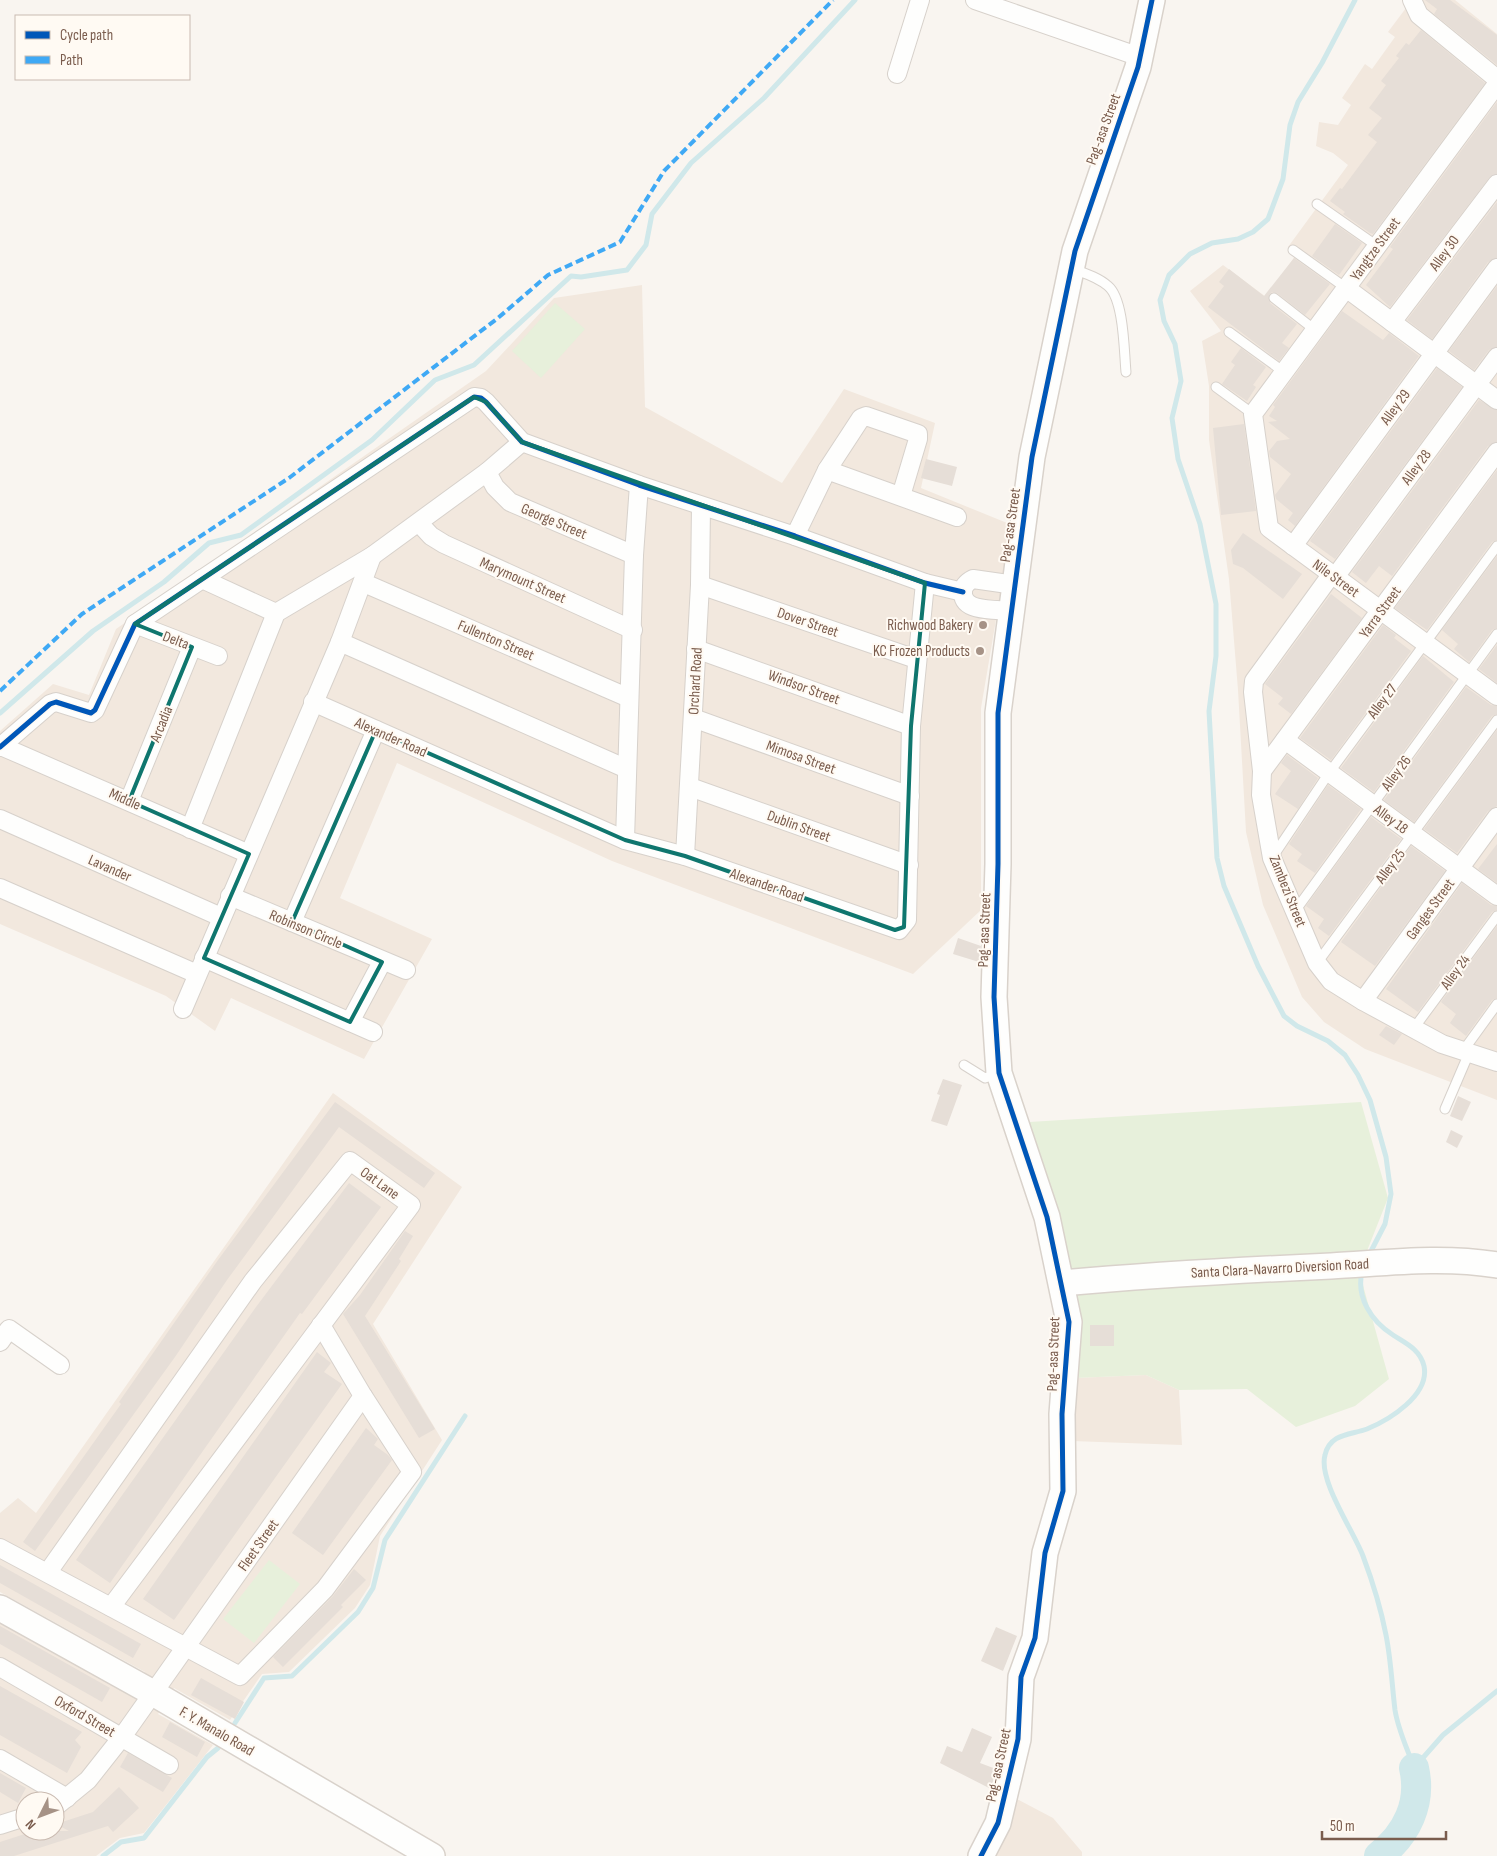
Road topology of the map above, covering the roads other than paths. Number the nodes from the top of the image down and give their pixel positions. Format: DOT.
graph roads {
  1 [pos="920,0"];
  2 [pos="976,0"];
  3 [pos="1152,0"];
  4 [pos="1412,0"];
  5 [pos="1140,57"];
  6 [pos="897,74"];
  7 [pos="1497,79"];
  8 [pos="1497,84"];
  9 [pos="1497,184"];
  10 [pos="1317,204"];
  11 [pos="1377,246"];
  12 [pos="1293,250"];
  13 [pos="1497,268"];
  14 [pos="1072,269"];
  15 [pos="1346,288"];
  16 [pos="1274,298"];
  17 [pos="1392,322"];
  18 [pos="1315,330"];
  19 [pos="1229,332"];
  20 [pos="1434,354"];
  21 [pos="1497,357"];
  22 [pos="1126,372"];
  23 [pos="1284,372"];
  24 [pos="1477,385"];
  25 [pos="1216,387"];
  26 [pos="1497,400"];
  27 [pos="1253,414"];
  28 [pos="522,442"];
  29 [pos="1497,452"];
  30 [pos="827,470"];
  31 [pos="486,472"];
  32 [pos="639,485"];
  33 [pos="901,496"];
  34 [pos="701,506"];
  35 [pos="957,517"];
  36 [pos="419,523"];
  37 [pos="795,536"];
  38 [pos="1293,546"];
  39 [pos="1497,546"];
  40 [pos="634,555"];
  41 [pos="372,556"];
  42 [pos="1333,576"];
  43 [pos="202,579"];
  44 [pos="364,583"];
  45 [pos="925,583"];
  46 [pos="700,584"];
  47 [pos="1015,585"];
  48 [pos="963,592"];
  49 [pos="1381,610"];
  50 [pos="1012,611"];
  51 [pos="276,613"];
  52 [pos="135,624"];
  53 [pos="632,630"];
  54 [pos="1497,634"];
  55 [pos="340,642"];
  56 [pos="1425,643"];
  57 [pos="192,647"];
  58 [pos="696,649"];
  59 [pos="218,656"];
  60 [pos="916,659"];
  61 [pos="1468,674"];
  62 [pos="1497,696"];
  63 [pos="629,698"];
  64 [pos="312,702"];
  65 [pos="693,718"];
  66 [pos="1497,720"];
  67 [pos="911,726"];
  68 [pos="376,730"];
  69 [pos="1285,740"];
  70 [pos="1,747"];
  71 [pos="627,769"];
  72 [pos="1262,771"];
  73 [pos="1329,773"];
  74 [pos="690,787"];
  75 [pos="910,796"];
  76 [pos="129,801"];
  77 [pos="1372,805"];
  78 [pos="1497,817"];
  79 [pos="0,819"];
  80 [pos="190,829"];
  81 [pos="1413,835"];
  82 [pos="625,840"];
  83 [pos="249,854"];
  84 [pos="685,856"];
  85 [pos="1272,858"];
  86 [pos="909,865"];
  87 [pos="1459,869"];
  88 [pos="0,888"];
  89 [pos="230,896"];
  90 [pos="1497,896"];
  91 [pos="1295,911"];
  92 [pos="1497,916"];
  93 [pos="221,917"];
  94 [pos="292,922"];
  95 [pos="204,958"];
  96 [pos="382,962"];
  97 [pos="1317,963"];
  98 [pos="406,970"];
  99 [pos="198,974"];
  100 [pos="1363,1001"];
  101 [pos="1497,1004"];
  102 [pos="183,1009"];
  103 [pos="350,1022"];
  104 [pos="1414,1028"];
  105 [pos="373,1032"];
  106 [pos="1466,1052"];
  107 [pos="1497,1062"];
  108 [pos="964,1065"];
  109 [pos="999,1073"];
  110 [pos="1445,1108"];
  111 [pos="1497,1265"];
  112 [pos="1062,1282"];
  113 [pos="322,1325"];
  114 [pos="0,1342"];
  115 [pos="60,1365"];
  116 [pos="363,1396"];
  117 [pos="0,1548"];
  118 [pos="48,1572"];
  119 [pos="111,1607"];
  120 [pos="0,1608"];
  121 [pos="186,1647"];
  122 [pos="0,1667"];
  123 [pos="153,1693"];
  124 [pos="122,1737"];
  125 [pos="0,1759"];
  126 [pos="169,1765"];
  127 [pos="44,1791"];
  128 [pos="65,1800"];
  129 [pos="15,1820"];
  130 [pos="0,1824"];
  131 [pos="432,1856"];
  132 [pos="981,1856"];
  1 -- 6 [label="street"];
  2 -- 5 [label="street"];
  3 -- 5 [label="street, Pag-asa Street"];
  4 -- 7 [label="street"];
  5 -- 14 [label="street, Pag-asa Street"];
  8 -- 11 [label="street, Yangtze Street"];
  9 -- 17 [label="street, Alley 30"];
  10 -- 11 [label="lane"];
  11 -- 15 [label="street, Yangtze Street"];
  12 -- 15 [label="lane"];
  13 -- 20 [label="street, Alley 29"];
  14 -- 22 [label="lane"];
  14 -- 47 [label="street, Pag-asa Street"];
  15 -- 17 [label="street"];
  15 -- 18 [label="street, Yangtze Street"];
  16 -- 18 [label="lane"];
  17 -- 20 [label="street"];
  18 -- 23 [label="street, Yangtze Street"];
  19 -- 23 [label="lane"];
  20 -- 24 [label="street"];
  20 -- 38 [label="street, Alley 29"];
  21 -- 24 [label="street, Alley 28"];
  23 -- 27 [label="street, Yangtze Street"];
  24 -- 26 [label="street"];
  24 -- 42 [label="street, Alley 28"];
  25 -- 27 [label="lane"];
  27 -- 38 [label="street, Nile Street"];
  28 -- 31 [label="street"];
  28 -- 32 [label="street"];
  28 -- 43 [label="street"];
  29 -- 49 [label="street, Yarra Street"];
  30 -- 33 [label="street"];
  30 -- 33 [label="street"];
  30 -- 37 [label="street"];
  31 -- 36 [label="street"];
  31 -- 40 [label="street, George Street"];
  32 -- 34 [label="street"];
  32 -- 40 [label="street"];
  33 -- 35 [label="street"];
  34 -- 37 [label="street"];
  34 -- 46 [label="street, Orchard Road"];
  36 -- 41 [label="street"];
  36 -- 53 [label="street, Marymount Street"];
  37 -- 45 [label="street"];
  38 -- 42 [label="street, Nile Street"];
  39 -- 56 [label="lane, Alley 27"];
  40 -- 53 [label="street"];
  41 -- 44 [label="street"];
  41 -- 51 [label="street"];
  42 -- 49 [label="street, Nile Street"];
  42 -- 72 [label="street, Zambezi Street"];
  43 -- 51 [label="street"];
  43 -- 52 [label="street"];
  44 -- 55 [label="street"];
  44 -- 63 [label="street, Fullenton Street"];
  45 -- 48 [label="street"];
  45 -- 60 [label="street, Alexander Road"];
  46 -- 58 [label="street, Orchard Road"];
  46 -- 60 [label="street, Dover Street"];
  47 -- 48 [label="street"];
  47 -- 50 [label="street, Pag-asa Street"];
  48 -- 50 [label="street"];
  49 -- 56 [label="street, Nile Street"];
  49 -- 69 [label="street, Yarra Street"];
  50 -- 109 [label="street, Pag-asa Street"];
  51 -- 80 [label="street"];
  52 -- 57 [label="street, Delta"];
  52 -- 70 [label="street"];
  53 -- 63 [label="street"];
  54 -- 61 [label="lane, Alley 26"];
  55 -- 64 [label="street"];
  55 -- 71 [label="street"];
  56 -- 61 [label="street, Nile Street"];
  56 -- 73 [label="lane, Alley 27"];
  57 -- 59 [label="street, Delta"];
  57 -- 76 [label="street, Arcadia"];
  58 -- 65 [label="street, Orchard Road"];
  58 -- 67 [label="street, Windsor Street"];
  60 -- 67 [label="street, Alexander Road"];
  61 -- 62 [label="street, Nile Street"];
  61 -- 77 [label="lane, Alley 26"];
  63 -- 71 [label="street"];
  64 -- 68 [label="street, Alexander Road"];
  64 -- 83 [label="street"];
  65 -- 74 [label="street, Orchard Road"];
  65 -- 75 [label="street, Mimosa Street"];
  66 -- 81 [label="lane, Alley 25"];
  67 -- 75 [label="street, Alexander Road"];
  68 -- 82 [label="street, Alexander Road"];
  68 -- 94 [label="street"];
  69 -- 72 [label="street, Yarra Street"];
  69 -- 73 [label="street, Alley 18"];
  70 -- 76 [label="street, Middle"];
  71 -- 82 [label="street"];
  72 -- 85 [label="street, Zambezi Street"];
  73 -- 77 [label="street, Alley 18"];
  73 -- 85 [label="lane, Alley 27"];
  74 -- 84 [label="street, Orchard Road"];
  74 -- 86 [label="street, Dublin Street"];
  75 -- 86 [label="street, Alexander Road"];
  76 -- 80 [label="street, Middle"];
  77 -- 81 [label="street, Alley 18"];
  77 -- 91 [label="lane, Alley 26"];
  78 -- 87 [label="street, Ganges Street"];
  79 -- 93 [label="street, Lavander"];
  80 -- 83 [label="street, Middle"];
  81 -- 87 [label="street, Alley 18"];
  81 -- 97 [label="lane, Alley 25"];
  82 -- 84 [label="street, Alexander Road"];
  83 -- 89 [label="street"];
  84 -- 86 [label="street, Alexander Road"];
  85 -- 91 [label="street, Zambezi Street"];
  87 -- 90 [label="street, Alley 18"];
  87 -- 100 [label="street, Ganges Street"];
  88 -- 99 [label="street"];
  89 -- 93 [label="street"];
  89 -- 94 [label="street, Robinson Circle"];
  91 -- 97 [label="street, Zambezi Street"];
  92 -- 104 [label="lane, Alley 24"];
  93 -- 95 [label="street"];
  94 -- 96 [label="street, Robinson Circle"];
  95 -- 99 [label="street"];
  95 -- 103 [label="street"];
  96 -- 98 [label="street, Robinson Circle"];
  96 -- 103 [label="street"];
  97 -- 100 [label="street, Zambezi Street"];
  99 -- 102 [label="street"];
  100 -- 104 [label="street, Zambezi Street"];
  101 -- 106 [label="lane"];
  103 -- 105 [label="street"];
  104 -- 106 [label="street, Zambezi Street"];
  106 -- 107 [label="street, Zambezi Street"];
  106 -- 110 [label="lane"];
  108 -- 109 [label="lane"];
  109 -- 112 [label="street, Pag-asa Street"];
  111 -- 112 [label="street, Santa Clara-Navarro Diversion Road"];
  112 -- 132 [label="street, Pag-asa Street"];
  113 -- 116 [label="street"];
  113 -- 118 [label="street, Oat Lane"];
  113 -- 119 [label="street"];
  114 -- 115 [label="street"];
  116 -- 121 [label="street, Fleet Street"];
  116 -- 121 [label="street"];
  117 -- 118 [label="street"];
  118 -- 119 [label="street"];
  119 -- 121 [label="street"];
  120 -- 123 [label="street, F. Y. Manalo Road"];
  121 -- 123 [label="street, Fleet Street"];
  122 -- 124 [label="street, Oxford Street"];
  123 -- 124 [label="street, Fleet Street"];
  123 -- 131 [label="street, F. Y. Manalo Road"];
  124 -- 126 [label="street, Oxford Street"];
  124 -- 128 [label="street, Fleet Street"];
  125 -- 127 [label="street"];
  129 -- 130 [label="street"];
}
